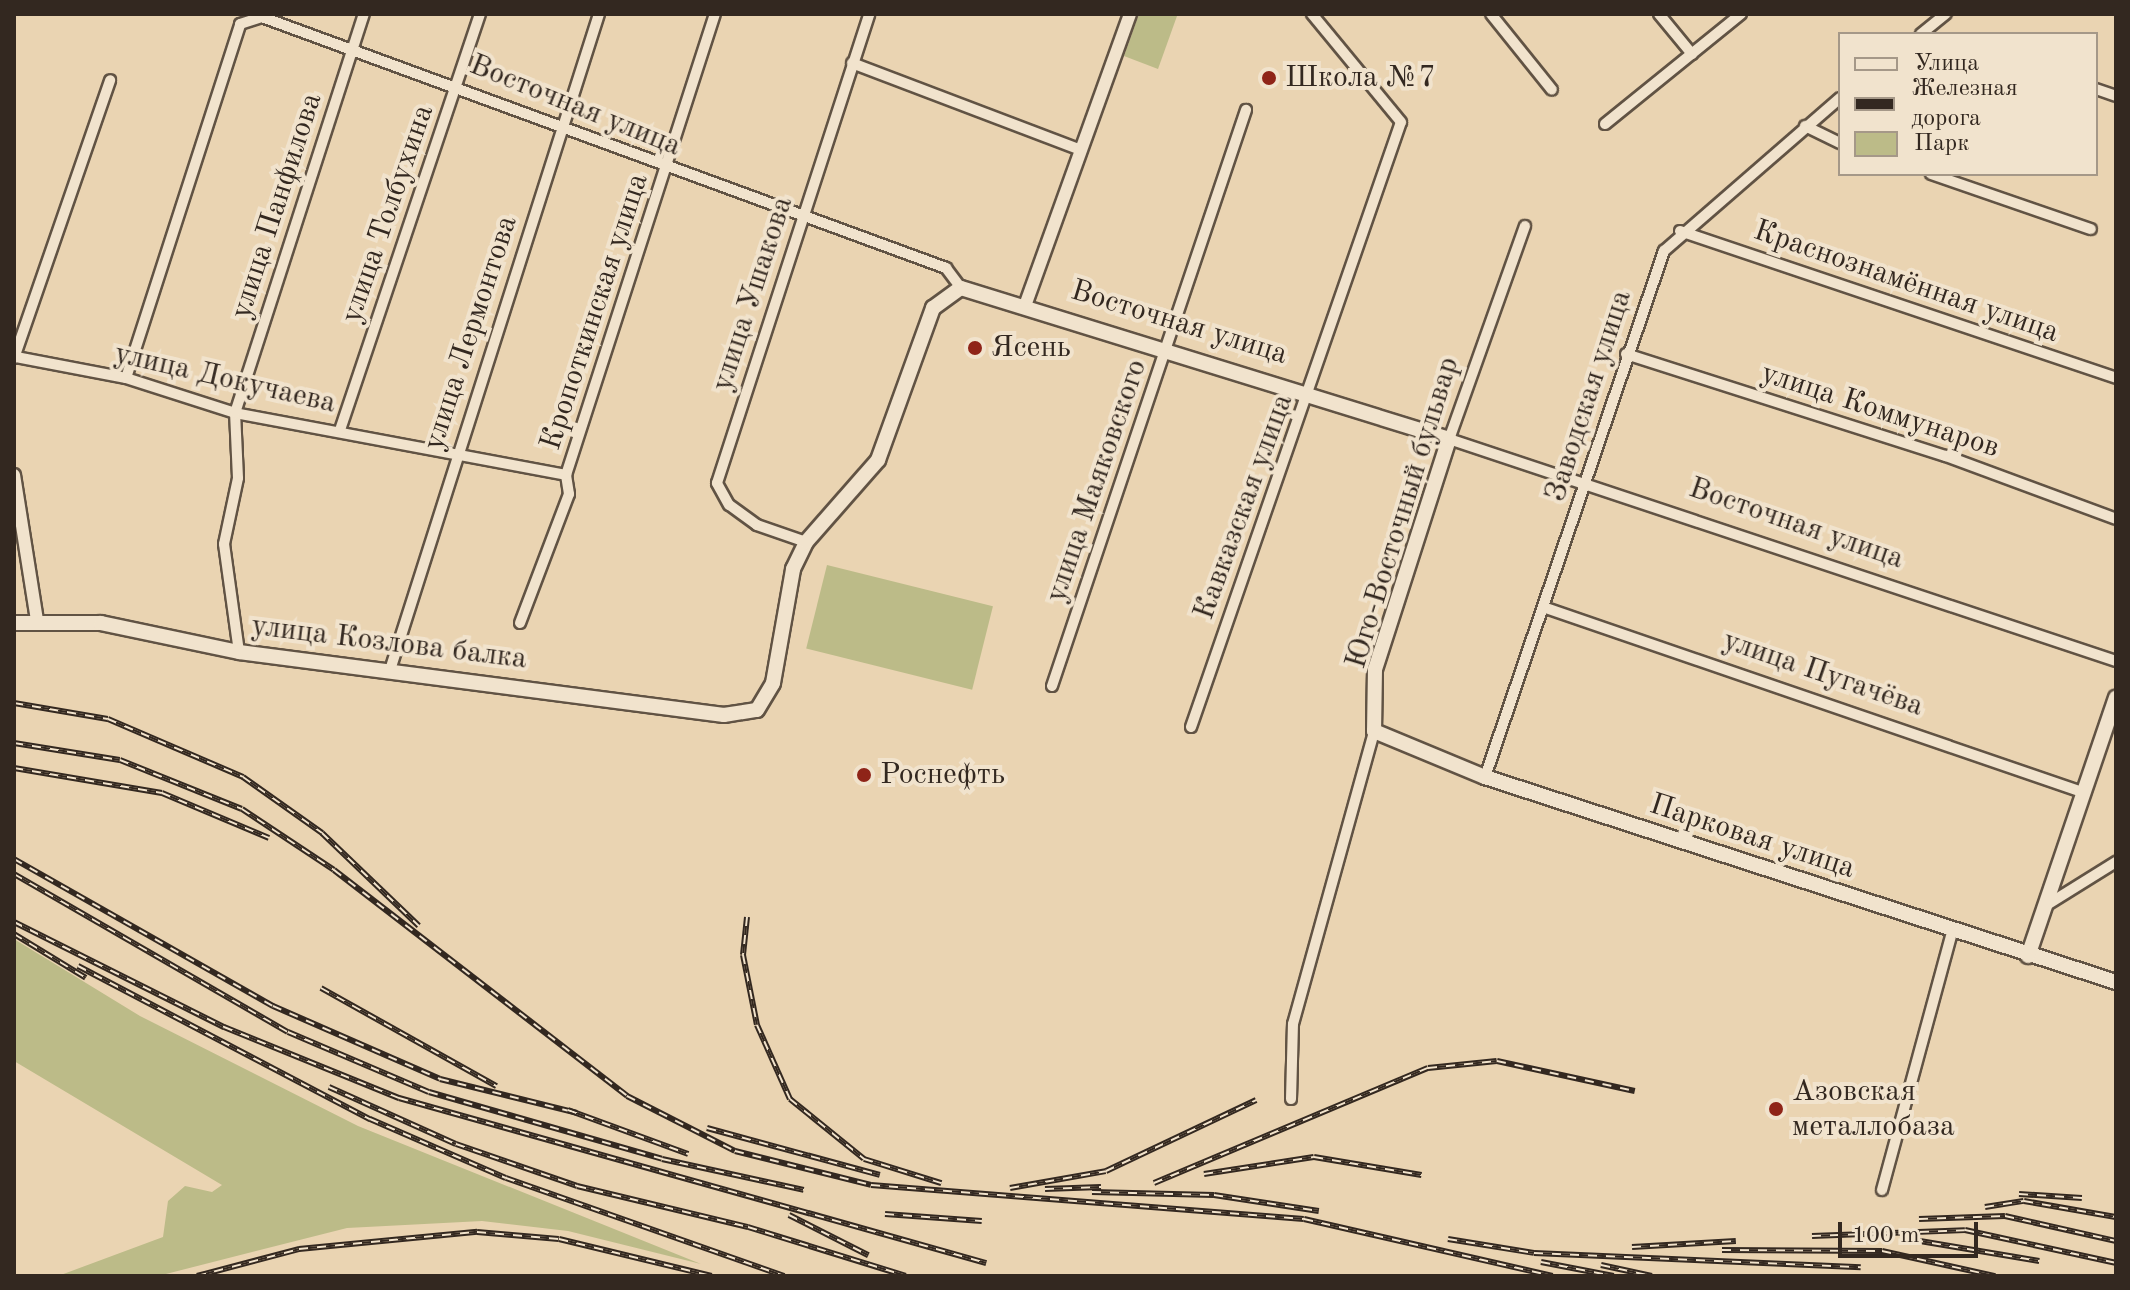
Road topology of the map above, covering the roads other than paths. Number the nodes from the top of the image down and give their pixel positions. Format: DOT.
graph roads {
  1 [pos="364,14"];
  2 [pos="480,14"];
  3 [pos="599,14"];
  4 [pos="715,14"];
  5 [pos="869,14"];
  6 [pos="1130,14"];
  7 [pos="1312,14"];
  8 [pos="1491,14"];
  9 [pos="1659,14"];
  10 [pos="1741,14"];
  11 [pos="1946,14"];
  12 [pos="1931,32"];
  13 [pos="352,51"];
  14 [pos="1692,54"];
  15 [pos="852,63"];
  16 [pos="110,80"];
  17 [pos="457,87"];
  18 [pos="1552,90"];
  19 [pos="1838,100"];
  20 [pos="1246,110"];
  21 [pos="1605,124"];
  22 [pos="1805,126"];
  23 [pos="561,130"];
  24 [pos="1838,142"];
  25 [pos="1078,149"];
  26 [pos="667,171"];
  27 [pos="1937,176"];
  28 [pos="802,219"];
  29 [pos="1525,226"];
  30 [pos="2091,229"];
  31 [pos="1680,231"];
  32 [pos="961,288"];
  33 [pos="1026,303"];
  34 [pos="1168,349"];
  35 [pos="1626,354"];
  36 [pos="15,357"];
  37 [pos="126,378"];
  38 [pos="2116,378"];
  39 [pos="1311,392"];
  40 [pos="235,413"];
  41 [pos="340,430"];
  42 [pos="1449,439"];
  43 [pos="458,456"];
  44 [pos="14,475"];
  45 [pos="566,475"];
  46 [pos="1587,479"];
  47 [pos="2116,519"];
  48 [pos="806,542"];
  49 [pos="1543,607"];
  50 [pos="37,621"];
  51 [pos="14,623"];
  52 [pos="520,623"];
  53 [pos="239,652"];
  54 [pos="2116,661"];
  55 [pos="391,667"];
  56 [pos="1052,686"];
  57 [pos="2116,698"];
  58 [pos="1191,727"];
  59 [pos="1374,731"];
  60 [pos="1485,777"];
  61 [pos="2085,793"];
  62 [pos="2116,862"];
  63 [pos="2045,906"];
  64 [pos="1952,932"];
  65 [pos="2028,956"];
  66 [pos="2116,982"];
  67 [pos="1291,1099"];
  68 [pos="1882,1190"];
  1 -- 13 [label="street, улица Панфилова"];
  2 -- 17 [label="street, улица Толбухина"];
  3 -- 23 [label="street, улица Лермонтова"];
  4 -- 26 [label="street, Кропоткинская улица"];
  5 -- 15 [label="street, улица Ушакова"];
  6 -- 25 [label="street"];
  7 -- 39 [label="street, Кавказская улица"];
  8 -- 18 [label="street"];
  9 -- 14 [label="street"];
  10 -- 14 [label="street"];
  11 -- 12 [label="street"];
  13 -- 17 [label="street, Восточная улица"];
  13 -- 37 [label="street, Восточная улица"];
  13 -- 40 [label="street, улица Панфилова"];
  14 -- 21 [label="street"];
  15 -- 25 [label="street"];
  15 -- 28 [label="street, улица Ушакова"];
  16 -- 36 [label="street"];
  17 -- 23 [label="street, Восточная улица"];
  17 -- 41 [label="street, улица Толбухина"];
  19 -- 22 [label="street, Заводская улица"];
  20 -- 34 [label="street, улица Маяковского"];
  22 -- 24 [label="street"];
  22 -- 31 [label="street, Заводская улица"];
  23 -- 26 [label="street, Восточная улица"];
  23 -- 43 [label="street, улица Лермонтова"];
  25 -- 33 [label="street"];
  26 -- 28 [label="street, Восточная улица"];
  26 -- 45 [label="street, Кропоткинская улица"];
  27 -- 30 [label="street"];
  28 -- 32 [label="street, Восточная улица"];
  28 -- 48 [label="street, улица Ушакова"];
  29 -- 42 [label="street, Юго-Восточный бульвар"];
  31 -- 35 [label="street, Заводская улица"];
  31 -- 38 [label="street, Краснознамённая улица"];
  32 -- 33 [label="main road, Восточная улица"];
  32 -- 48 [label="main road"];
  33 -- 34 [label="main road, Восточная улица"];
  34 -- 39 [label="main road, Восточная улица"];
  34 -- 56 [label="street, улица Маяковского"];
  35 -- 46 [label="street, Заводская улица"];
  35 -- 47 [label="street, улица Коммунаров"];
  36 -- 37 [label="street, улица Докучаева"];
  37 -- 40 [label="street, улица Докучаева"];
  39 -- 42 [label="main road, Восточная улица"];
  39 -- 58 [label="street, Кавказская улица"];
  40 -- 41 [label="street, улица Докучаева"];
  40 -- 53 [label="street"];
  41 -- 43 [label="street, улица Докучаева"];
  42 -- 46 [label="street, Восточная улица"];
  42 -- 59 [label="main road, Юго-Восточный бульвар"];
  43 -- 45 [label="street, улица Докучаева"];
  43 -- 55 [label="street, улица Лермонтова"];
  44 -- 50 [label="street"];
  45 -- 52 [label="street, Кропоткинская улица"];
  46 -- 49 [label="street, Заводская улица"];
  46 -- 54 [label="street, Восточная улица"];
  48 -- 55 [label="main road, улица Козлова балка"];
  49 -- 60 [label="street, Заводская улица"];
  49 -- 61 [label="street, улица Пугачёва"];
  50 -- 51 [label="main road, улица Козлова балка"];
  50 -- 53 [label="main road, улица Козлова балка"];
  53 -- 55 [label="main road, улица Козлова балка"];
  57 -- 61 [label="main road"];
  59 -- 60 [label="main road, Парковая улица"];
  59 -- 67 [label="street, Юго-Восточный бульвар"];
  60 -- 64 [label="main road, Парковая улица"];
  61 -- 63 [label="main road"];
  62 -- 63 [label="street"];
  63 -- 65 [label="main road"];
  64 -- 65 [label="main road, Парковая улица"];
  64 -- 68 [label="street"];
  65 -- 66 [label="main road, Парковая улица"];
}
